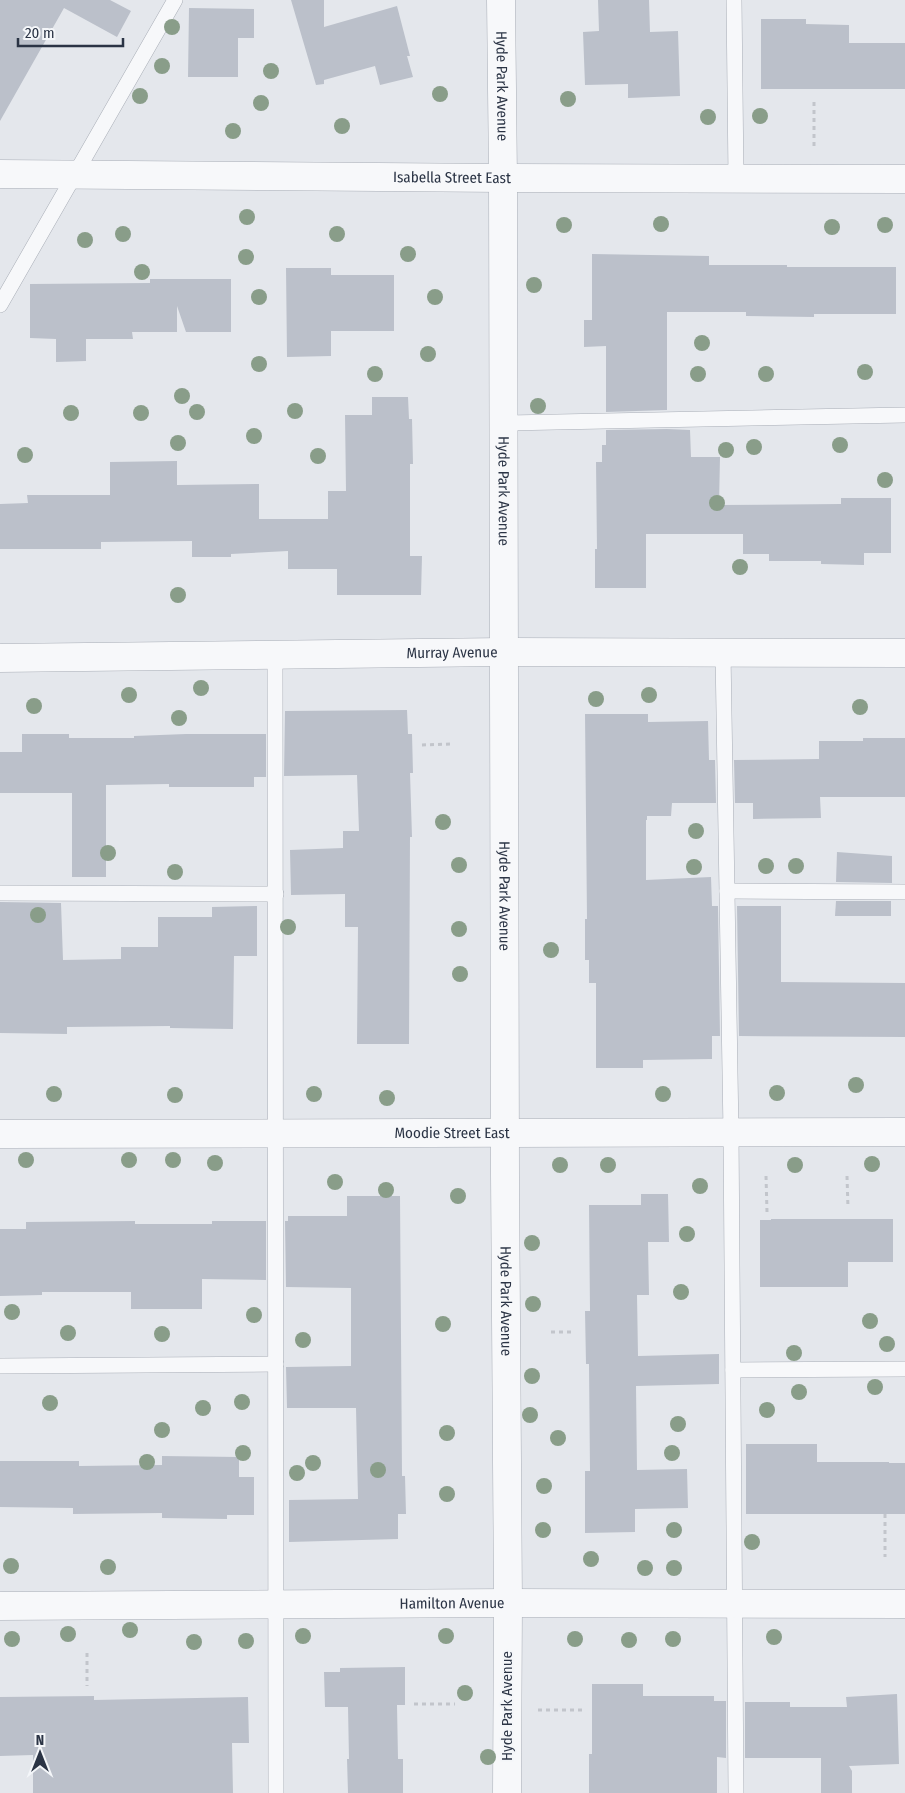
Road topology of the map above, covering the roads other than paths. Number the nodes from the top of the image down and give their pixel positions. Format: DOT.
graph roads {
  1 [pos="175,0"];
  2 [pos="501,0"];
  3 [pos="734,0"];
  4 [pos="0,174"];
  5 [pos="75,175"];
  6 [pos="503,178"];
  7 [pos="736,178"];
  8 [pos="905,179"];
  9 [pos="0,304"];
  10 [pos="905,415"];
  11 [pos="502,423"];
  12 [pos="503,652"];
  13 [pos="723,652"];
  14 [pos="905,653"];
  15 [pos="275,655"];
  16 [pos="0,658"];
  17 [pos="727,891"];
  18 [pos="905,892"];
  19 [pos="0,893"];
  20 [pos="276,894"];
  21 [pos="731,1132"];
  22 [pos="905,1132"];
  23 [pos="275,1133"];
  24 [pos="504,1133"];
  25 [pos="0,1134"];
  26 [pos="276,1364"];
  27 [pos="0,1366"];
  28 [pos="905,1369"];
  29 [pos="733,1370"];
  30 [pos="508,1603"];
  31 [pos="735,1604"];
  32 [pos="905,1604"];
  33 [pos="276,1605"];
  34 [pos="0,1606"];
  35 [pos="276,1793"];
  36 [pos="507,1793"];
  37 [pos="736,1793"];
  1 -- 5 [label="lane"];
  2 -- 6 [label="street, Hyde Park Avenue"];
  3 -- 7 [label="lane"];
  4 -- 5 [label="street, Isabella Street East"];
  5 -- 6 [label="street, Isabella Street East"];
  5 -- 9 [label="lane"];
  6 -- 7 [label="street, Isabella Street East"];
  6 -- 11 [label="street, Hyde Park Avenue"];
  7 -- 8 [label="street, Isabella Street East"];
  10 -- 11 [label="lane"];
  11 -- 12 [label="street, Hyde Park Avenue"];
  12 -- 13 [label="street, Murray Avenue"];
  12 -- 15 [label="street, Murray Avenue"];
  12 -- 24 [label="street, Hyde Park Avenue"];
  13 -- 14 [label="street, Murray Avenue"];
  13 -- 17 [label="lane"];
  15 -- 16 [label="street, Murray Avenue"];
  15 -- 20 [label="lane"];
  17 -- 18 [label="lane"];
  17 -- 21 [label="lane"];
  19 -- 20 [label="lane"];
  20 -- 23 [label="lane"];
  21 -- 22 [label="street, Moodie Street East"];
  21 -- 24 [label="street, Moodie Street East"];
  21 -- 29 [label="lane"];
  23 -- 24 [label="street, Moodie Street East"];
  23 -- 25 [label="street, Moodie Street East"];
  23 -- 26 [label="lane"];
  24 -- 30 [label="street, Hyde Park Avenue"];
  26 -- 27 [label="lane"];
  26 -- 33 [label="lane"];
  28 -- 29 [label="lane"];
  29 -- 31 [label="lane"];
  30 -- 31 [label="street, Hamilton Avenue"];
  30 -- 33 [label="street, Hamilton Avenue"];
  30 -- 36 [label="street, Hyde Park Avenue"];
  31 -- 32 [label="street, Hamilton Avenue"];
  31 -- 37 [label="lane"];
  33 -- 34 [label="street, Hamilton Avenue"];
  33 -- 35 [label="lane"];
}
